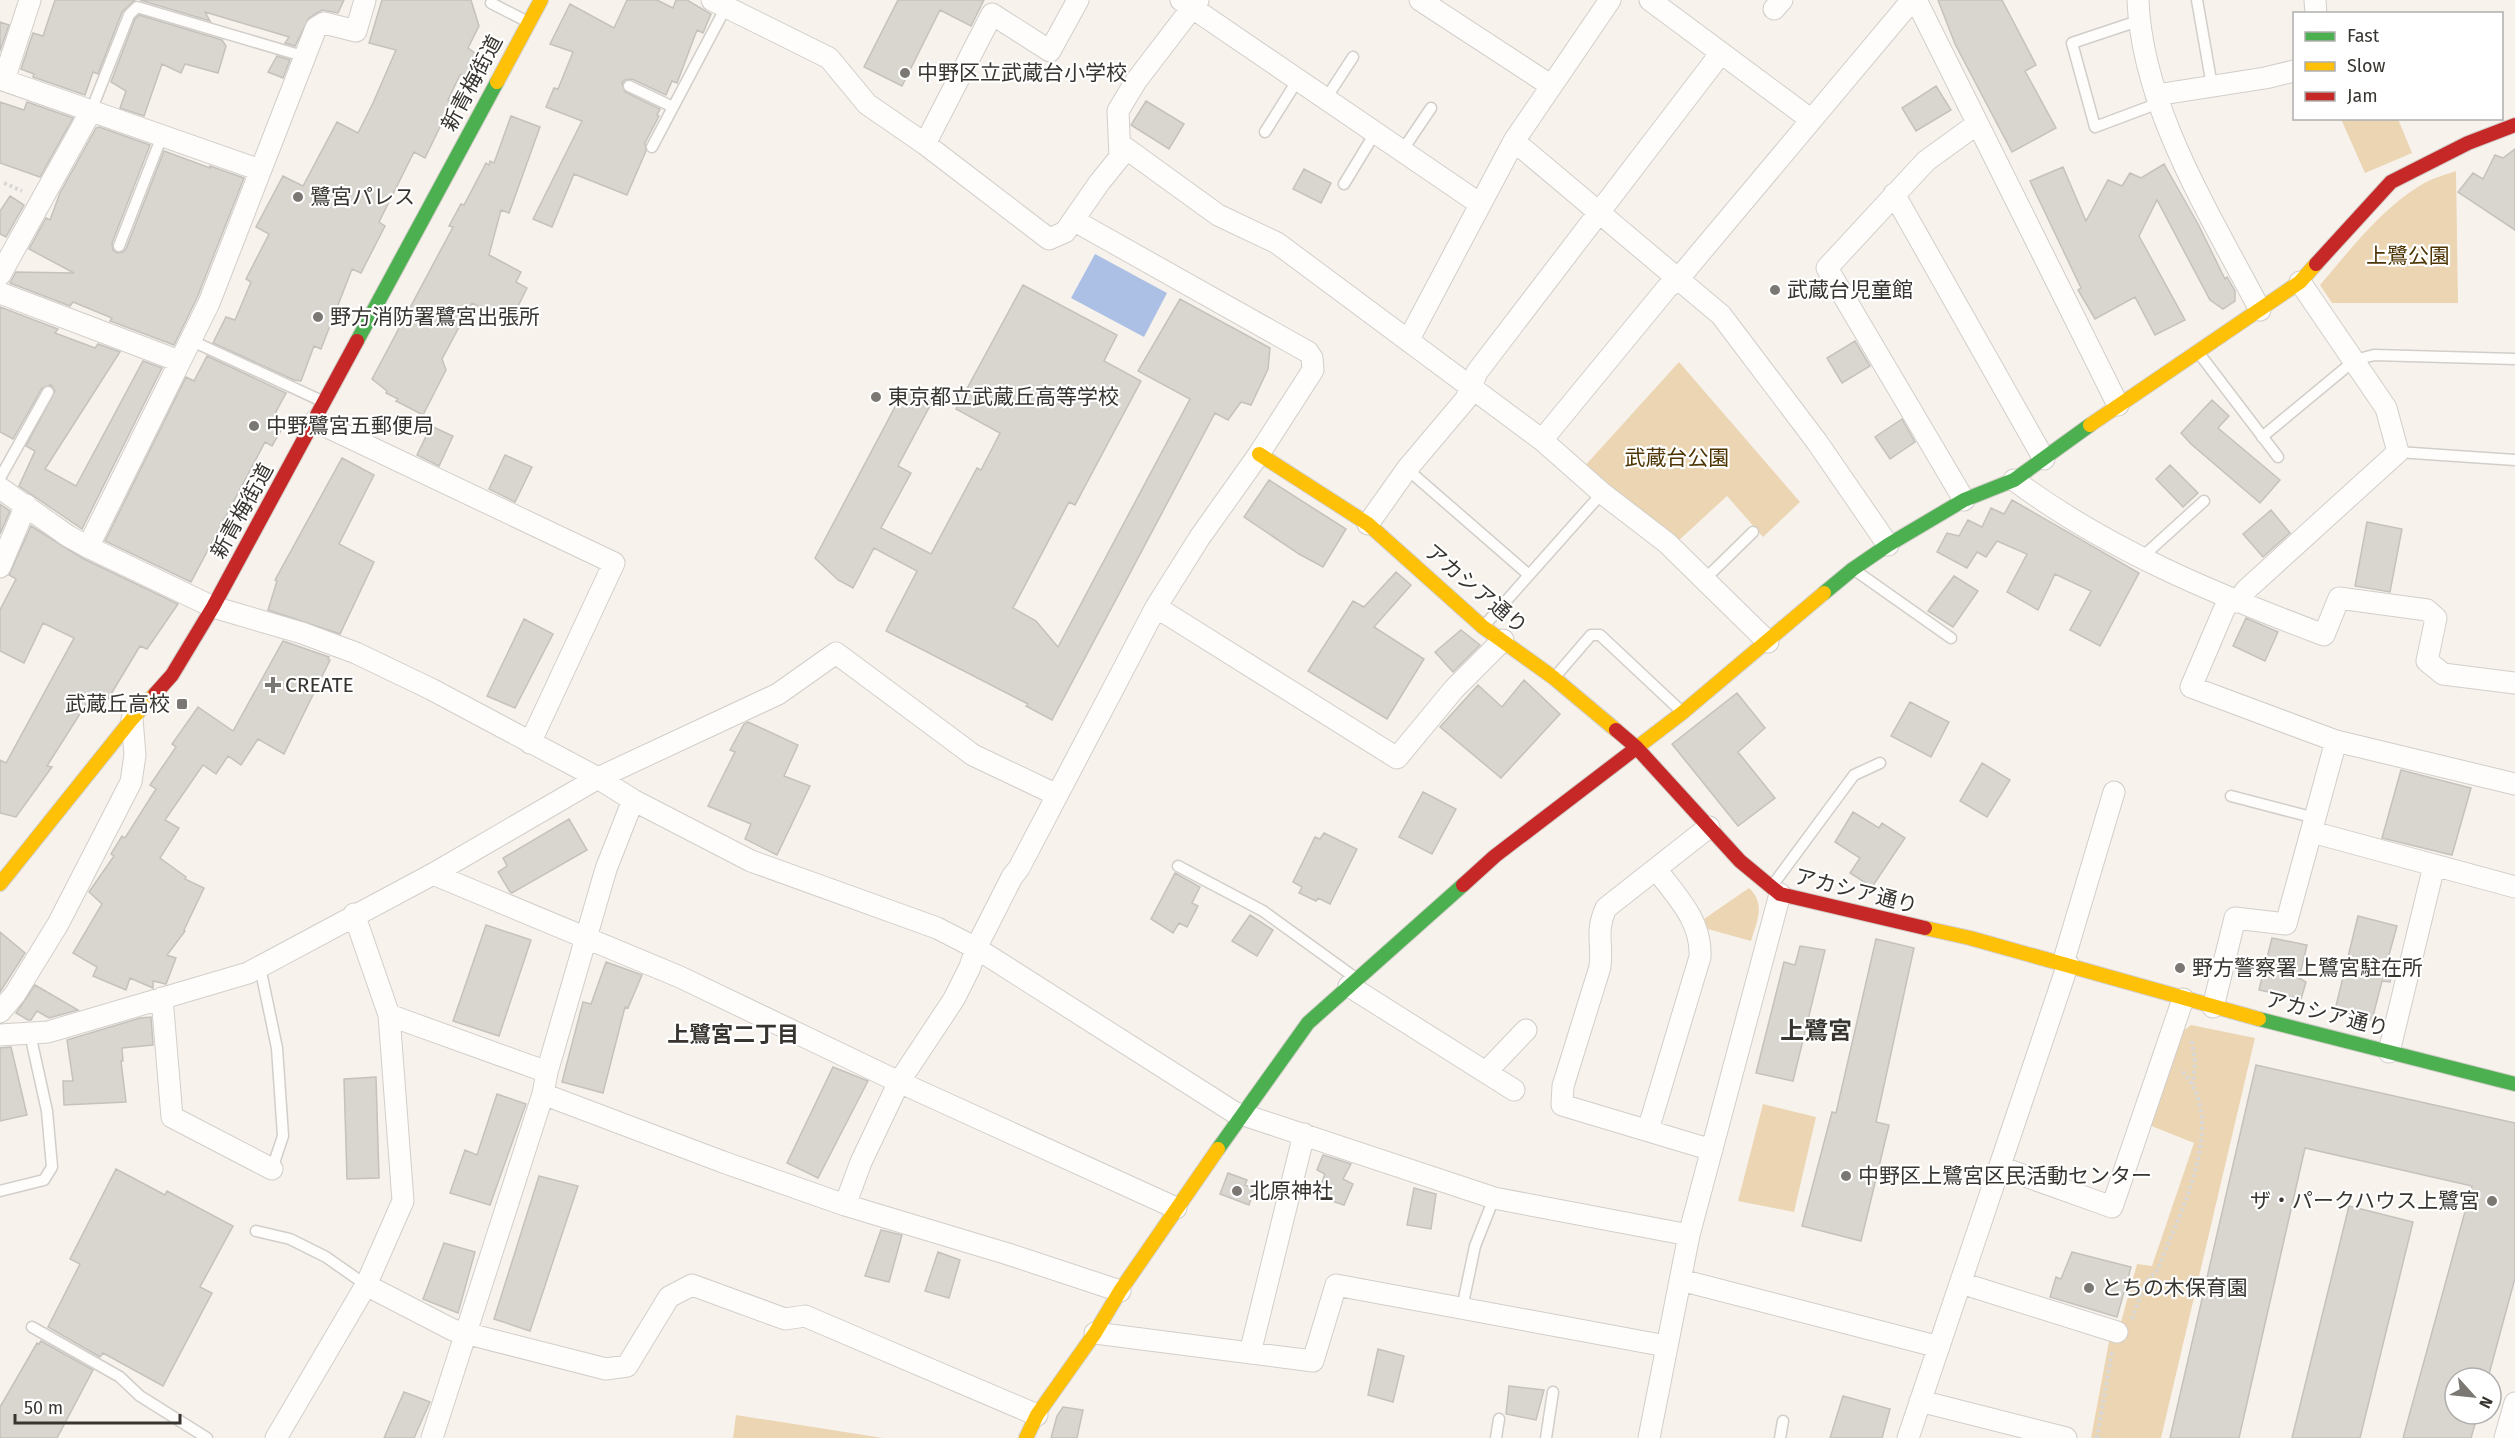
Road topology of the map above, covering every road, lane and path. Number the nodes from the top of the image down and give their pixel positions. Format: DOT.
graph roads {
  1 [pos="30,0"];
  2 [pos="365,0"];
  3 [pos="541,0"];
  4 [pos="1078,0"];
  5 [pos="1420,0"];
  6 [pos="1610,0"];
  7 [pos="1650,0"];
  8 [pos="1914,0"];
  9 [pos="2197,0"];
  10 [pos="491,3"];
  11 [pos="719,3"];
  12 [pos="1190,3"];
  13 [pos="2138,10"];
  14 [pos="529,23"];
  15 [pos="1721,54"];
  16 [pos="306,57"];
  17 [pos="1353,57"];
  18 [pos="2293,71"];
  19 [pos="2,79"];
  20 [pos="1297,81"];
  21 [pos="1550,85"];
  22 [pos="629,86"];
  23 [pos="2212,86"];
  24 [pos="2158,99"];
  25 [pos="1325,100"];
  26 [pos="673,107"];
  27 [pos="1431,108"];
  28 [pos="91,111"];
  29 [pos="1810,119"];
  30 [pos="1977,124"];
  31 [pos="2515,125"];
  32 [pos="1265,132"];
  33 [pos="1375,133"];
  34 [pos="162,136"];
  35 [pos="1514,141"];
  36 [pos="925,144"];
  37 [pos="1120,144"];
  38 [pos="652,147"];
  39 [pos="1402,151"];
  40 [pos="260,170"];
  41 [pos="1344,184"];
  42 [pos="1894,195"];
  43 [pos="1480,204"];
  44 [pos="1600,212"];
  45 [pos="1075,220"];
  46 [pos="119,246"];
  47 [pos="0,275"];
  48 [pos="1679,278"];
  49 [pos="2300,282"];
  50 [pos="0,293"];
  51 [pos="2260,310"];
  52 [pos="1409,339"];
  53 [pos="190,340"];
  54 [pos="2196,351"];
  55 [pos="2515,359"];
  56 [pos="2355,360"];
  57 [pos="179,361"];
  58 [pos="1472,387"];
  59 [pos="48,392"];
  60 [pos="2118,405"];
  61 [pos="319,412"];
  62 [pos="2262,437"];
  63 [pos="1542,440"];
  64 [pos="2398,452"];
  65 [pos="1259,454"];
  66 [pos="2278,457"];
  67 [pos="2044,459"];
  68 [pos="2515,460"];
  69 [pos="1407,469"];
  70 [pos="0,478"];
  71 [pos="2014,480"];
  72 [pos="0,488"];
  73 [pos="1602,493"];
  74 [pos="1964,500"];
  75 [pos="2204,501"];
  76 [pos="26,505"];
  77 [pos="1368,524"];
  78 [pos="1753,532"];
  79 [pos="1888,545"];
  80 [pos="88,547"];
  81 [pos="2140,559"];
  82 [pos="0,567"];
  83 [pos="1853,569"];
  84 [pos="1529,575"];
  85 [pos="1704,579"];
  86 [pos="2233,600"];
  87 [pos="213,607"];
  88 [pos="1156,608"];
  89 [pos="1483,627"];
  90 [pos="1951,638"];
  91 [pos="1503,640"];
  92 [pos="1768,642"];
  93 [pos="1554,678"];
  94 [pos="2515,683"];
  95 [pos="1682,713"];
  96 [pos="132,719"];
  97 [pos="2336,741"];
  98 [pos="530,743"];
  99 [pos="1636,747"];
  100 [pos="1880,764"];
  101 [pos="598,778"];
  102 [pos="2515,784"];
  103 [pos="2114,792"];
  104 [pos="1057,795"];
  105 [pos="2231,796"];
  106 [pos="633,800"];
  107 [pos="2313,825"];
  108 [pos="1709,827"];
  109 [pos="1178,866"];
  110 [pos="2434,866"];
  111 [pos="1656,869"];
  112 [pos="433,874"];
  113 [pos="0,884"];
  114 [pos="2515,887"];
  115 [pos="1776,890"];
  116 [pos="354,915"];
  117 [pos="586,939"];
  118 [pos="976,948"];
  119 [pos="2066,964"];
  120 [pos="260,967"];
  121 [pos="1353,982"];
  122 [pos="162,998"];
  123 [pos="2183,999"];
  124 [pos="2213,1007"];
  125 [pos="0,1012"];
  126 [pos="389,1015"];
  127 [pos="1526,1030"];
  128 [pos="30,1034"];
  129 [pos="0,1035"];
  130 [pos="2191,1037"];
  131 [pos="2389,1052"];
  132 [pos="2163,1056"];
  133 [pos="547,1072"];
  134 [pos="1486,1072"];
  135 [pos="2514,1079"];
  136 [pos="899,1082"];
  137 [pos="2193,1086"];
  138 [pos="1514,1090"];
  139 [pos="543,1094"];
  140 [pos="1241,1115"];
  141 [pos="1648,1130"];
  142 [pos="1304,1134"];
  143 [pos="1712,1150"];
  144 [pos="2000,1167"];
  145 [pos="272,1168"];
  146 [pos="0,1191"];
  147 [pos="1494,1198"];
  148 [pos="844,1204"];
  149 [pos="1176,1208"];
  150 [pos="256,1232"];
  151 [pos="1689,1235"];
  152 [pos="1681,1280"];
  153 [pos="1961,1282"];
  154 [pos="366,1285"];
  155 [pos="1120,1291"];
  156 [pos="1462,1308"];
  157 [pos="32,1327"];
  158 [pos="2117,1332"];
  159 [pos="466,1333"];
  160 [pos="1095,1333"];
  161 [pos="1666,1346"];
  162 [pos="1939,1347"];
  163 [pos="1251,1353"];
  164 [pos="1552,1392"];
  165 [pos="1920,1401"];
  166 [pos="2514,1409"];
  167 [pos="1037,1415"];
  168 [pos="1499,1419"];
  169 [pos="1783,1421"];
  170 [pos="207,1438"];
  171 [pos="276,1438"];
  172 [pos="432,1438"];
  173 [pos="1026,1438"];
  174 [pos="1496,1438"];
  175 [pos="1546,1438"];
  176 [pos="1649,1438"];
  177 [pos="1780,1438"];
  178 [pos="1908,1438"];
  179 [pos="2066,1438"];
  180 [pos="2097,1438"];
  181 [pos="2505,1438"];
  1 -- 19 [label="street"];
  2 -- 16 [label="street"];
  3 -- 14 [label="street, 新青梅街道"];
  4 -- 36 [label="street"];
  5 -- 21 [label="street"];
  6 -- 21 [label="street"];
  7 -- 15 [label="street"];
  8 -- 29 [label="street"];
  8 -- 30 [label="street"];
  9 -- 23 [label="lane"];
  10 -- 14 [label="lane"];
  11 -- 26 [label="lane"];
  11 -- 36 [label="street"];
  12 -- 20 [label="street"];
  12 -- 37 [label="street"];
  13 -- 24 [label="street"];
  13 -- 24 [label="lane"];
  14 -- 61 [label="street, 新青梅街道"];
  15 -- 29 [label="street"];
  15 -- 44 [label="street"];
  16 -- 28 [label="lane"];
  16 -- 40 [label="street"];
  17 -- 25 [label="lane"];
  18 -- 23 [label="street"];
  19 -- 28 [label="street"];
  20 -- 25 [label="street"];
  20 -- 32 [label="lane"];
  21 -- 35 [label="street"];
  22 -- 26 [label="lane"];
  23 -- 24 [label="street"];
  24 -- 51 [label="street"];
  25 -- 33 [label="street"];
  26 -- 38 [label="lane"];
  27 -- 39 [label="lane"];
  28 -- 34 [label="street"];
  28 -- 47 [label="street"];
  29 -- 48 [label="street"];
  30 -- 42 [label="street"];
  30 -- 60 [label="street"];
  31 -- 49 [label="street"];
  33 -- 39 [label="street"];
  33 -- 41 [label="lane"];
  34 -- 40 [label="street"];
  34 -- 46 [label="lane"];
  35 -- 43 [label="street"];
  35 -- 44 [label="street"];
  36 -- 45 [label="street"];
  37 -- 45 [label="street"];
  37 -- 52 [label="street"];
  39 -- 43 [label="street"];
  40 -- 53 [label="street"];
  42 -- 67 [label="street"];
  42 -- 74 [label="street"];
  43 -- 52 [label="street"];
  44 -- 48 [label="street"];
  44 -- 58 [label="street"];
  45 -- 65 [label="street"];
  48 -- 63 [label="street"];
  48 -- 79 [label="street"];
  49 -- 51 [label="street"];
  49 -- 56 [label="street"];
  50 -- 57 [label="street"];
  51 -- 54 [label="street"];
  52 -- 58 [label="street"];
  53 -- 57 [label="street"];
  53 -- 61 [label="lane"];
  54 -- 60 [label="street"];
  54 -- 62 [label="lane"];
  55 -- 56 [label="lane"];
  56 -- 62 [label="lane"];
  56 -- 64 [label="street"];
  57 -- 80 [label="street"];
  58 -- 63 [label="street"];
  58 -- 69 [label="street"];
  59 -- 70 [label="lane"];
  60 -- 67 [label="street"];
  61 -- 87 [label="street, 新青梅街道"];
  61 -- 98 [label="street"];
  62 -- 66 [label="lane"];
  63 -- 73 [label="street"];
  64 -- 68 [label="lane"];
  64 -- 86 [label="street"];
  65 -- 77 [label="street, アカシア通り"];
  65 -- 88 [label="street"];
  67 -- 71 [label="street"];
  69 -- 77 [label="street"];
  69 -- 84 [label="lane"];
  71 -- 74 [label="street"];
  71 -- 81 [label="street"];
  72 -- 76 [label="street"];
  73 -- 84 [label="lane"];
  73 -- 85 [label="street"];
  74 -- 79 [label="street"];
  75 -- 81 [label="lane"];
  76 -- 80 [label="street"];
  76 -- 82 [label="street"];
  77 -- 89 [label="street, アカシア通り"];
  78 -- 85 [label="lane"];
  79 -- 83 [label="street"];
  80 -- 87 [label="street"];
  81 -- 86 [label="street"];
  83 -- 90 [label="lane"];
  83 -- 92 [label="street"];
  84 -- 89 [label="lane"];
  85 -- 92 [label="street"];
  86 -- 94 [label="street"];
  86 -- 97 [label="street"];
  87 -- 96 [label="street, 新青梅街道"];
  87 -- 98 [label="street"];
  88 -- 91 [label="street"];
  88 -- 104 [label="street"];
  89 -- 91 [label="street, アカシア通り"];
  91 -- 93 [label="street, アカシア通り"];
  92 -- 95 [label="street"];
  93 -- 95 [label="lane"];
  93 -- 99 [label="street, アカシア通り"];
  95 -- 99 [label="street"];
  96 -- 113 [label="street, 新青梅街道"];
  96 -- 125 [label="street"];
  97 -- 102 [label="street"];
  97 -- 107 [label="street"];
  98 -- 101 [label="street"];
  99 -- 108 [label="street, アカシア通り"];
  99 -- 121 [label="street"];
  100 -- 115 [label="lane"];
  101 -- 104 [label="street"];
  101 -- 106 [label="street"];
  101 -- 112 [label="street"];
  103 -- 119 [label="street"];
  104 -- 118 [label="street"];
  105 -- 107 [label="lane"];
  106 -- 117 [label="street"];
  106 -- 118 [label="street"];
  107 -- 110 [label="street"];
  107 -- 124 [label="street"];
  108 -- 111 [label="street"];
  108 -- 115 [label="street, アカシア通り"];
  109 -- 121 [label="lane"];
  110 -- 114 [label="street"];
  110 -- 131 [label="street"];
  111 -- 141 [label="street"];
  111 -- 141 [label="street"];
  112 -- 116 [label="street"];
  112 -- 117 [label="street"];
  115 -- 119 [label="street, アカシア通り"];
  115 -- 143 [label="street"];
  116 -- 120 [label="street"];
  116 -- 126 [label="street"];
  117 -- 133 [label="street"];
  117 -- 136 [label="street"];
  118 -- 136 [label="street"];
  118 -- 140 [label="street"];
  119 -- 123 [label="street, アカシア通り"];
  119 -- 144 [label="street"];
  120 -- 122 [label="street"];
  120 -- 145 [label="lane"];
  121 -- 134 [label="street"];
  121 -- 140 [label="street"];
  122 -- 128 [label="street"];
  122 -- 145 [label="street"];
  123 -- 124 [label="street, アカシア通り"];
  123 -- 132 [label="street"];
  124 -- 131 [label="street, アカシア通り"];
  126 -- 133 [label="street"];
  126 -- 154 [label="street"];
  127 -- 134 [label="street"];
  128 -- 129 [label="street"];
  128 -- 146 [label="lane"];
  130 -- 137 [label="path"];
  131 -- 135 [label="street, アカシア通り"];
  132 -- 137 [label="path"];
  132 -- 144 [label="street"];
  133 -- 139 [label="street"];
  134 -- 138 [label="street"];
  136 -- 148 [label="street"];
  136 -- 149 [label="street"];
  137 -- 158 [label="path"];
  139 -- 148 [label="street"];
  139 -- 159 [label="street"];
  140 -- 142 [label="street"];
  140 -- 149 [label="street"];
  141 -- 143 [label="street"];
  142 -- 147 [label="street"];
  142 -- 163 [label="street"];
  143 -- 151 [label="street"];
  144 -- 153 [label="street"];
  147 -- 151 [label="street"];
  147 -- 156 [label="lane"];
  148 -- 155 [label="street"];
  149 -- 155 [label="street"];
  150 -- 154 [label="lane"];
  151 -- 152 [label="street"];
  152 -- 161 [label="street"];
  152 -- 162 [label="street"];
  153 -- 158 [label="street"];
  153 -- 162 [label="street"];
  154 -- 159 [label="street"];
  154 -- 171 [label="street"];
  155 -- 160 [label="street"];
  156 -- 161 [label="street"];
  156 -- 163 [label="street"];
  157 -- 170 [label="lane"];
  158 -- 180 [label="path"];
  159 -- 167 [label="street"];
  159 -- 172 [label="street"];
  160 -- 163 [label="street"];
  160 -- 167 [label="street"];
  161 -- 176 [label="street"];
  162 -- 165 [label="street"];
  164 -- 175 [label="lane"];
  165 -- 178 [label="street"];
  165 -- 179 [label="street"];
  166 -- 181 [label="street"];
  167 -- 173 [label="street"];
  168 -- 174 [label="lane"];
  169 -- 177 [label="lane"];
}
